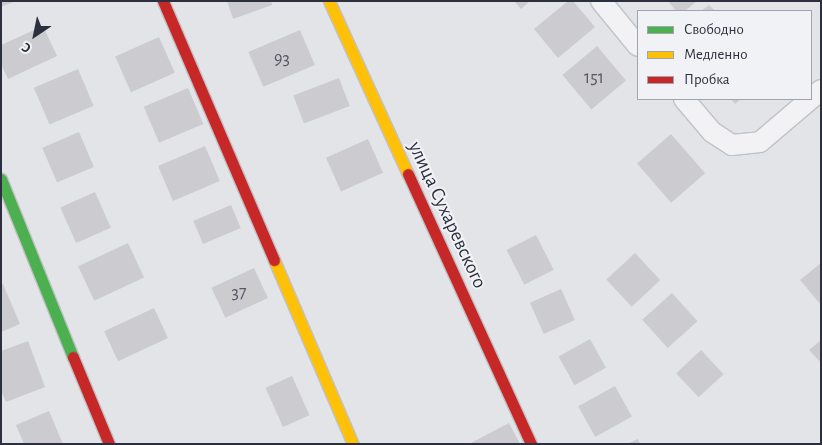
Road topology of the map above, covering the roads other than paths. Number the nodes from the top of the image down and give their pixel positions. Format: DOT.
graph roads {
  1 [pos="162,1"];
  2 [pos="329,1"];
  3 [pos="600,1"];
  4 [pos="637,45"];
  5 [pos="685,100"];
  6 [pos="809,100"];
  7 [pos="1,179"];
  8 [pos="110,444"];
  9 [pos="353,444"];
  10 [pos="531,444"];
  1 -- 9 [label="street"];
  2 -- 10 [label="street, улица Сухаревского"];
  3 -- 4 [label="street"];
  5 -- 6 [label="street"];
  7 -- 8 [label="street"];
}
